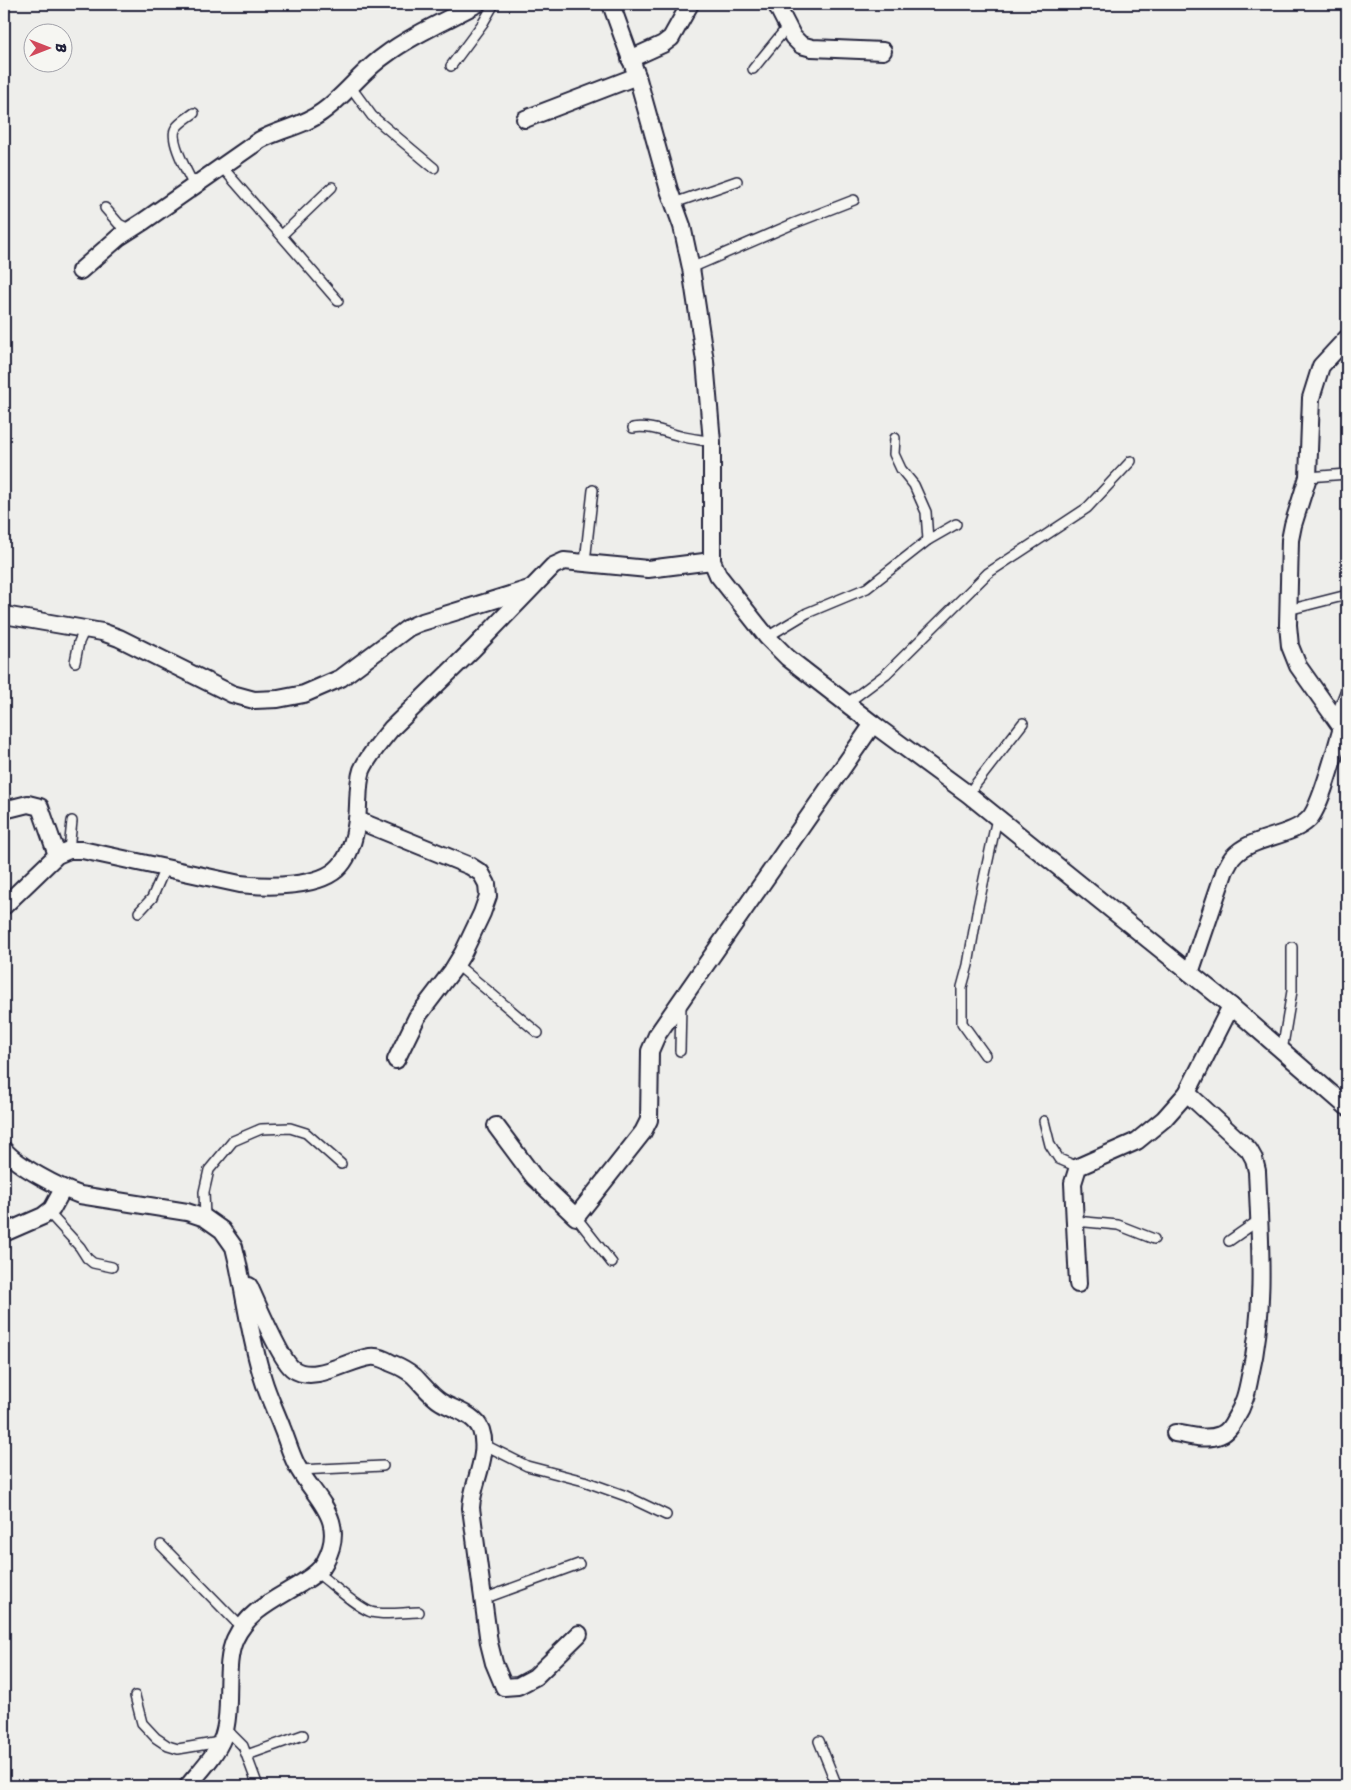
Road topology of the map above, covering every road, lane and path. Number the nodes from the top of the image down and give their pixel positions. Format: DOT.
graph roads {
  1 [pos="477,4"];
  2 [pos="494,4"];
  3 [pos="611,4"];
  4 [pos="690,4"];
  5 [pos="776,4"];
  6 [pos="788,26"];
  7 [pos="883,50"];
  8 [pos="630,58"];
  9 [pos="452,66"];
  10 [pos="753,69"];
  11 [pos="637,76"];
  12 [pos="350,86"];
  13 [pos="194,113"];
  14 [pos="525,119"];
  15 [pos="222,166"];
  16 [pos="434,168"];
  17 [pos="737,181"];
  18 [pos="194,186"];
  19 [pos="332,186"];
  20 [pos="854,200"];
  21 [pos="674,203"];
  22 [pos="105,208"];
  23 [pos="131,230"];
  24 [pos="282,235"];
  25 [pos="692,268"];
  26 [pos="80,271"];
  27 [pos="338,301"];
  28 [pos="1347,338"];
  29 [pos="633,428"];
  30 [pos="895,438"];
  31 [pos="712,442"];
  32 [pos="1131,460"];
  33 [pos="1347,474"];
  34 [pos="1308,477"];
  35 [pos="594,490"];
  36 [pos="956,524"];
  37 [pos="928,540"];
  38 [pos="712,561"];
  39 [pos="585,562"];
  40 [pos="532,589"];
  41 [pos="1347,595"];
  42 [pos="1288,610"];
  43 [pos="4,615"];
  44 [pos="85,630"];
  45 [pos="767,637"];
  46 [pos="75,662"];
  47 [pos="1347,687"];
  48 [pos="846,704"];
  49 [pos="1024,723"];
  50 [pos="873,724"];
  51 [pos="1341,725"];
  52 [pos="968,794"];
  53 [pos="4,810"];
  54 [pos="997,818"];
  55 [pos="357,820"];
  56 [pos="72,821"];
  57 [pos="63,853"];
  58 [pos="165,868"];
  59 [pos="4,906"];
  60 [pos="139,912"];
  61 [pos="1292,947"];
  62 [pos="456,964"];
  63 [pos="1190,973"];
  64 [pos="682,999"];
  65 [pos="1231,1006"];
  66 [pos="538,1033"];
  67 [pos="680,1051"];
  68 [pos="1282,1051"];
  69 [pos="985,1055"];
  70 [pos="396,1060"];
  71 [pos="1186,1093"];
  72 [pos="1347,1107"];
  73 [pos="1044,1120"];
  74 [pos="496,1126"];
  75 [pos="4,1150"];
  76 [pos="341,1164"];
  77 [pos="1078,1167"];
  78 [pos="63,1189"];
  79 [pos="48,1212"];
  80 [pos="576,1217"];
  81 [pos="205,1218"];
  82 [pos="1259,1220"];
  83 [pos="1075,1221"];
  84 [pos="4,1233"];
  85 [pos="1154,1239"];
  86 [pos="1229,1241"];
  87 [pos="612,1263"];
  88 [pos="238,1264"];
  89 [pos="112,1267"];
  90 [pos="1078,1284"];
  91 [pos="1175,1433"];
  92 [pos="483,1444"];
  93 [pos="383,1466"];
  94 [pos="299,1470"];
  95 [pos="666,1515"];
  96 [pos="161,1545"];
  97 [pos="579,1564"];
  98 [pos="316,1572"];
  99 [pos="483,1599"];
  100 [pos="419,1612"];
  101 [pos="241,1627"];
  102 [pos="579,1634"];
  103 [pos="135,1696"];
  104 [pos="223,1735"];
  105 [pos="303,1735"];
  106 [pos="819,1741"];
  107 [pos="247,1755"];
  108 [pos="188,1786"];
  109 [pos="258,1786"];
  110 [pos="837,1786"];
  1 -- 12 [label="street"];
  2 -- 9 [label="lane"];
  3 -- 8 [label="street"];
  4 -- 8 [label="street"];
  5 -- 6 [label="street"];
  6 -- 7 [label="street"];
  6 -- 10 [label="lane"];
  8 -- 11 [label="street"];
  11 -- 14 [label="street"];
  11 -- 21 [label="street"];
  12 -- 15 [label="street"];
  12 -- 16 [label="lane"];
  13 -- 18 [label="lane"];
  15 -- 18 [label="street"];
  15 -- 24 [label="lane"];
  17 -- 21 [label="lane"];
  18 -- 23 [label="street"];
  19 -- 24 [label="lane"];
  20 -- 25 [label="lane"];
  21 -- 25 [label="street"];
  22 -- 23 [label="lane"];
  23 -- 26 [label="street"];
  24 -- 27 [label="lane"];
  25 -- 31 [label="street"];
  28 -- 34 [label="street"];
  29 -- 31 [label="lane"];
  30 -- 37 [label="lane"];
  31 -- 38 [label="street"];
  32 -- 48 [label="lane"];
  33 -- 34 [label="lane"];
  34 -- 42 [label="street"];
  35 -- 39 [label="lane"];
  36 -- 37 [label="lane"];
  37 -- 45 [label="lane"];
  38 -- 39 [label="street"];
  38 -- 45 [label="street"];
  39 -- 40 [label="street"];
  40 -- 44 [label="street"];
  40 -- 55 [label="street"];
  41 -- 42 [label="lane"];
  42 -- 51 [label="street"];
  43 -- 44 [label="street"];
  44 -- 46 [label="lane"];
  45 -- 48 [label="street"];
  47 -- 51 [label="lane"];
  48 -- 50 [label="street"];
  49 -- 52 [label="lane"];
  50 -- 52 [label="street"];
  50 -- 64 [label="street"];
  51 -- 63 [label="street"];
  52 -- 54 [label="street"];
  53 -- 57 [label="street"];
  54 -- 63 [label="street"];
  54 -- 69 [label="lane"];
  55 -- 58 [label="street"];
  55 -- 62 [label="street"];
  56 -- 57 [label="lane"];
  57 -- 58 [label="street"];
  57 -- 59 [label="street"];
  58 -- 60 [label="lane"];
  61 -- 68 [label="lane"];
  62 -- 66 [label="lane"];
  62 -- 70 [label="street"];
  63 -- 65 [label="street"];
  64 -- 67 [label="lane"];
  64 -- 80 [label="street"];
  65 -- 68 [label="street"];
  65 -- 71 [label="street"];
  68 -- 72 [label="street"];
  71 -- 77 [label="street"];
  71 -- 82 [label="street"];
  73 -- 77 [label="lane"];
  74 -- 80 [label="street"];
  75 -- 78 [label="street"];
  76 -- 81 [label="lane"];
  77 -- 83 [label="street"];
  78 -- 79 [label="street"];
  78 -- 81 [label="street"];
  79 -- 84 [label="street"];
  79 -- 89 [label="lane"];
  80 -- 87 [label="lane"];
  81 -- 88 [label="street"];
  82 -- 86 [label="lane"];
  82 -- 91 [label="street"];
  83 -- 85 [label="lane"];
  83 -- 90 [label="street"];
  88 -- 92 [label="street"];
  88 -- 94 [label="street"];
  92 -- 95 [label="lane"];
  92 -- 99 [label="street"];
  93 -- 94 [label="lane"];
  94 -- 98 [label="street"];
  96 -- 101 [label="lane"];
  97 -- 99 [label="lane"];
  98 -- 100 [label="lane"];
  98 -- 101 [label="street"];
  99 -- 102 [label="street"];
  101 -- 104 [label="street"];
  103 -- 104 [label="lane"];
  104 -- 107 [label="lane"];
  104 -- 108 [label="street"];
  105 -- 107 [label="lane"];
  106 -- 110 [label="lane"];
  107 -- 109 [label="lane"];
}
